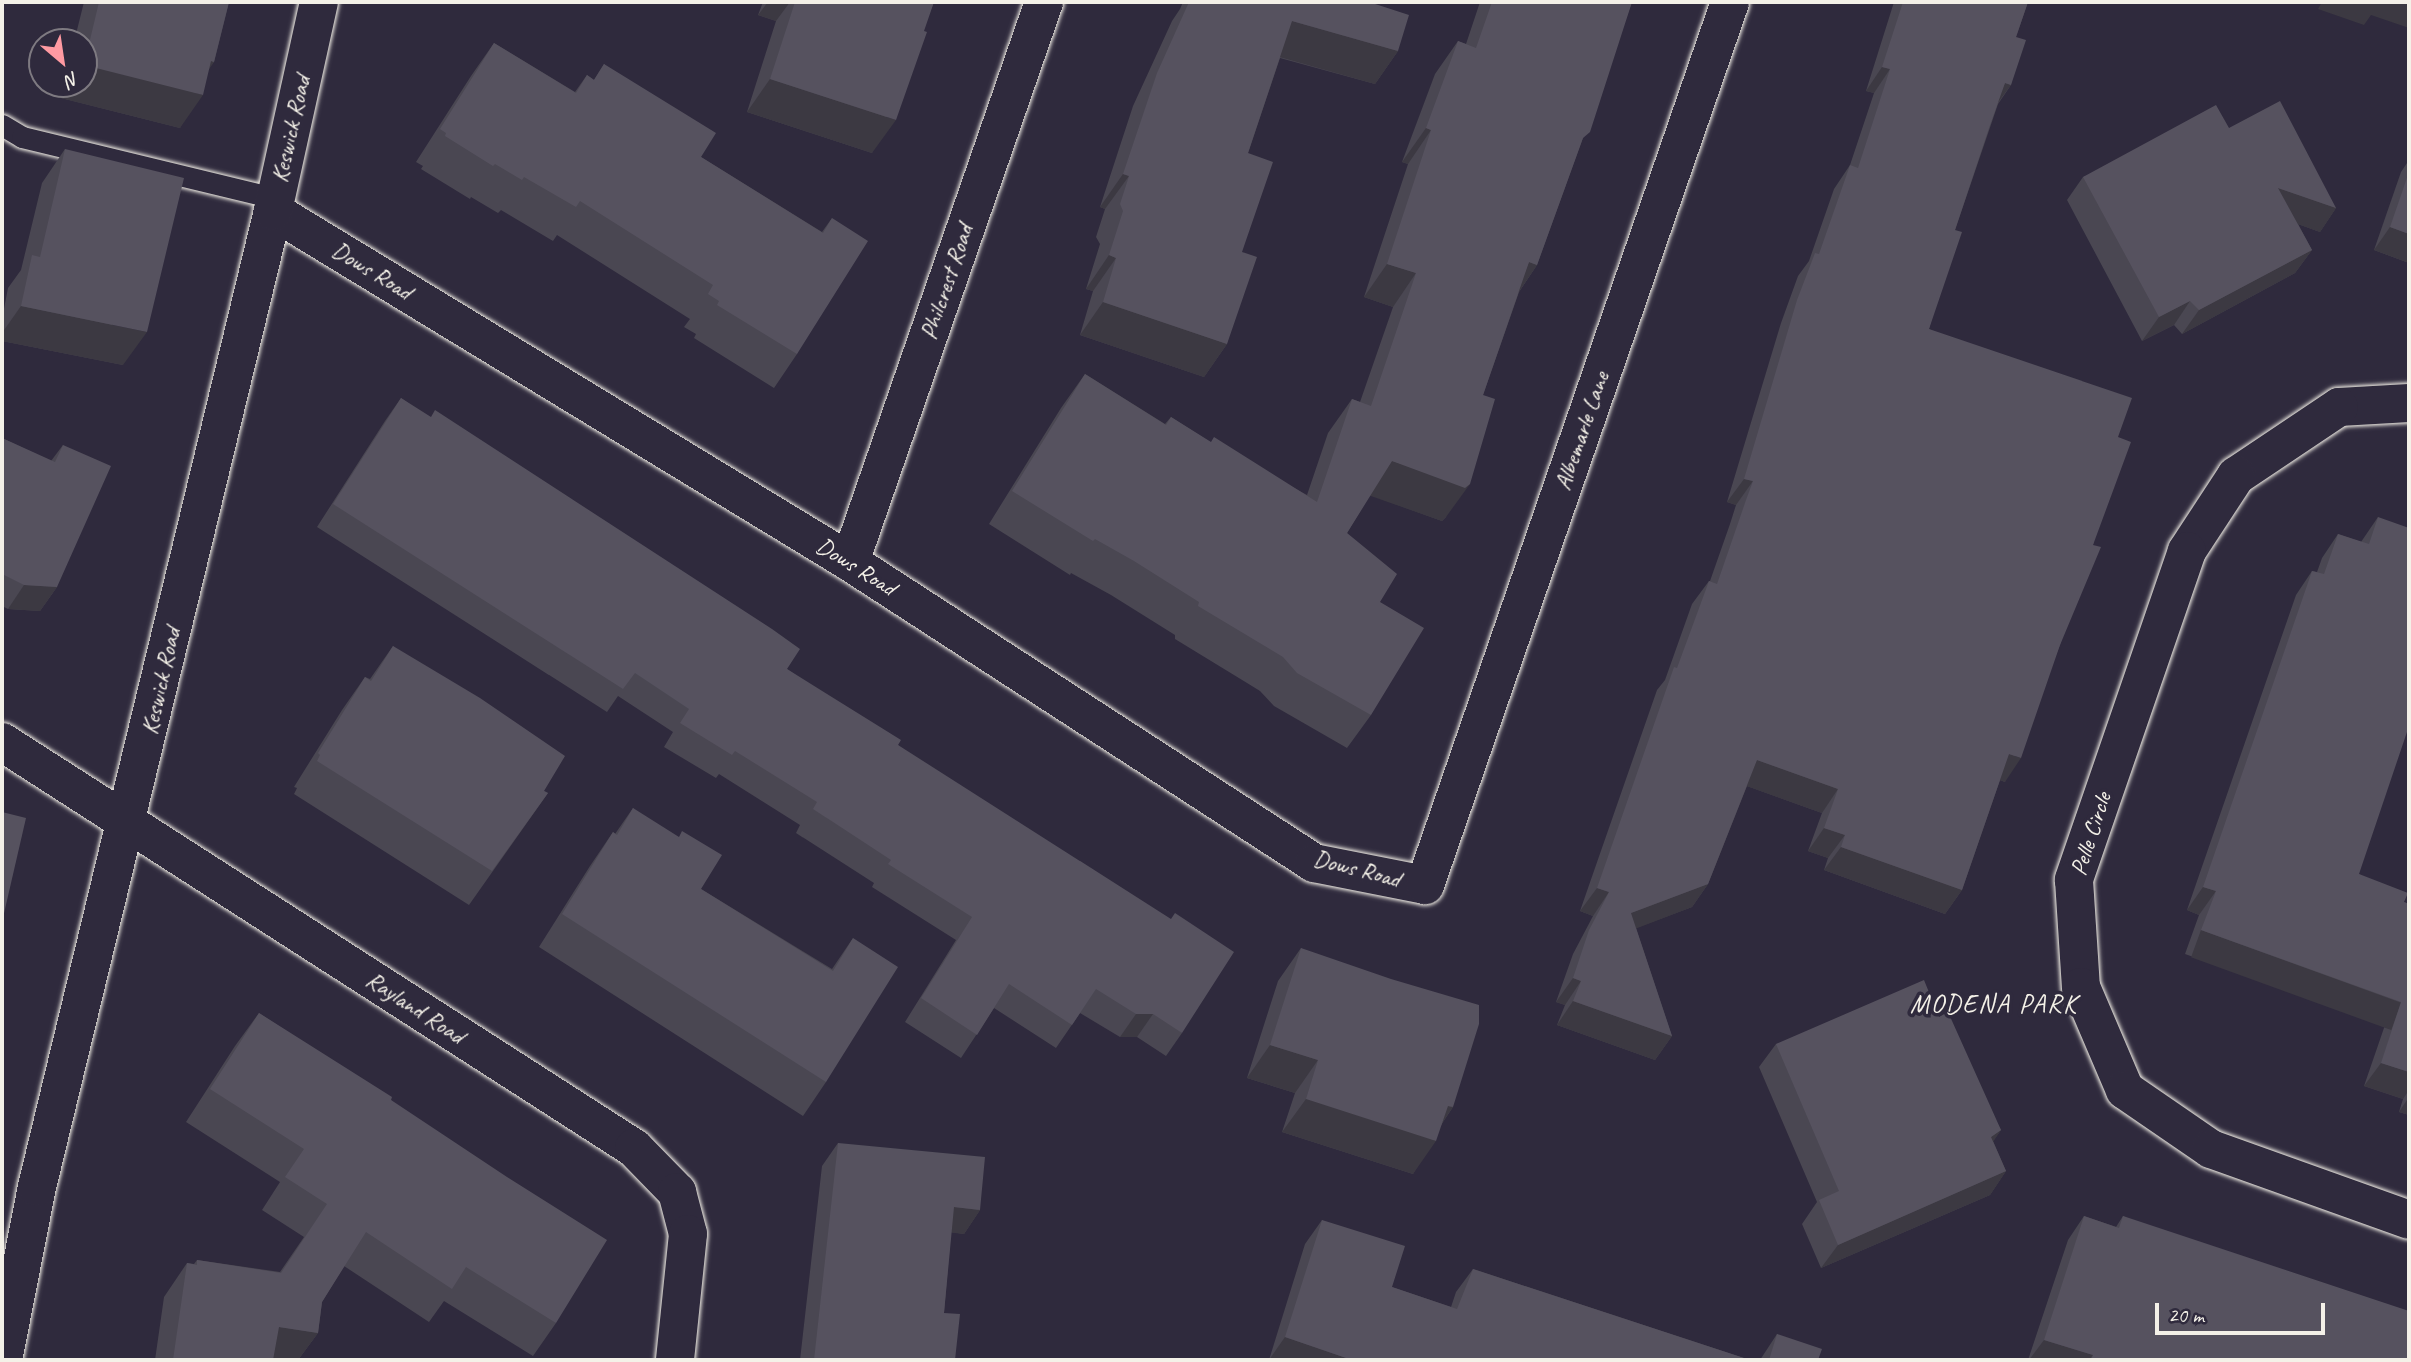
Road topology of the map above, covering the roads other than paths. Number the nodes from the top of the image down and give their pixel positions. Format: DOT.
graph roads {
  1 [pos="319,2"];
  2 [pos="1044,2"];
  3 [pos="1730,2"];
  4 [pos="2,125"];
  5 [pos="274,204"];
  6 [pos="2409,403"];
  7 [pos="850,562"];
  8 [pos="2,742"];
  9 [pos="127,822"];
  10 [pos="1434,860"];
  11 [pos="2409,1220"];
  12 [pos="3,1360"];
  13 [pos="676,1360"];
  1 -- 5 [label="street, Keswick Road"];
  2 -- 7 [label="street, Philcrest Road"];
  3 -- 10 [label="street, Albemarle Lane"];
  4 -- 5 [label="lane"];
  5 -- 7 [label="street, Dows Road"];
  5 -- 9 [label="street, Keswick Road"];
  6 -- 11 [label="street, Pelle Circle"];
  7 -- 10 [label="street, Dows Road"];
  8 -- 9 [label="street, Rayland Road"];
  9 -- 12 [label="street, Keswick Road"];
  9 -- 13 [label="street, Rayland Road"];
}
